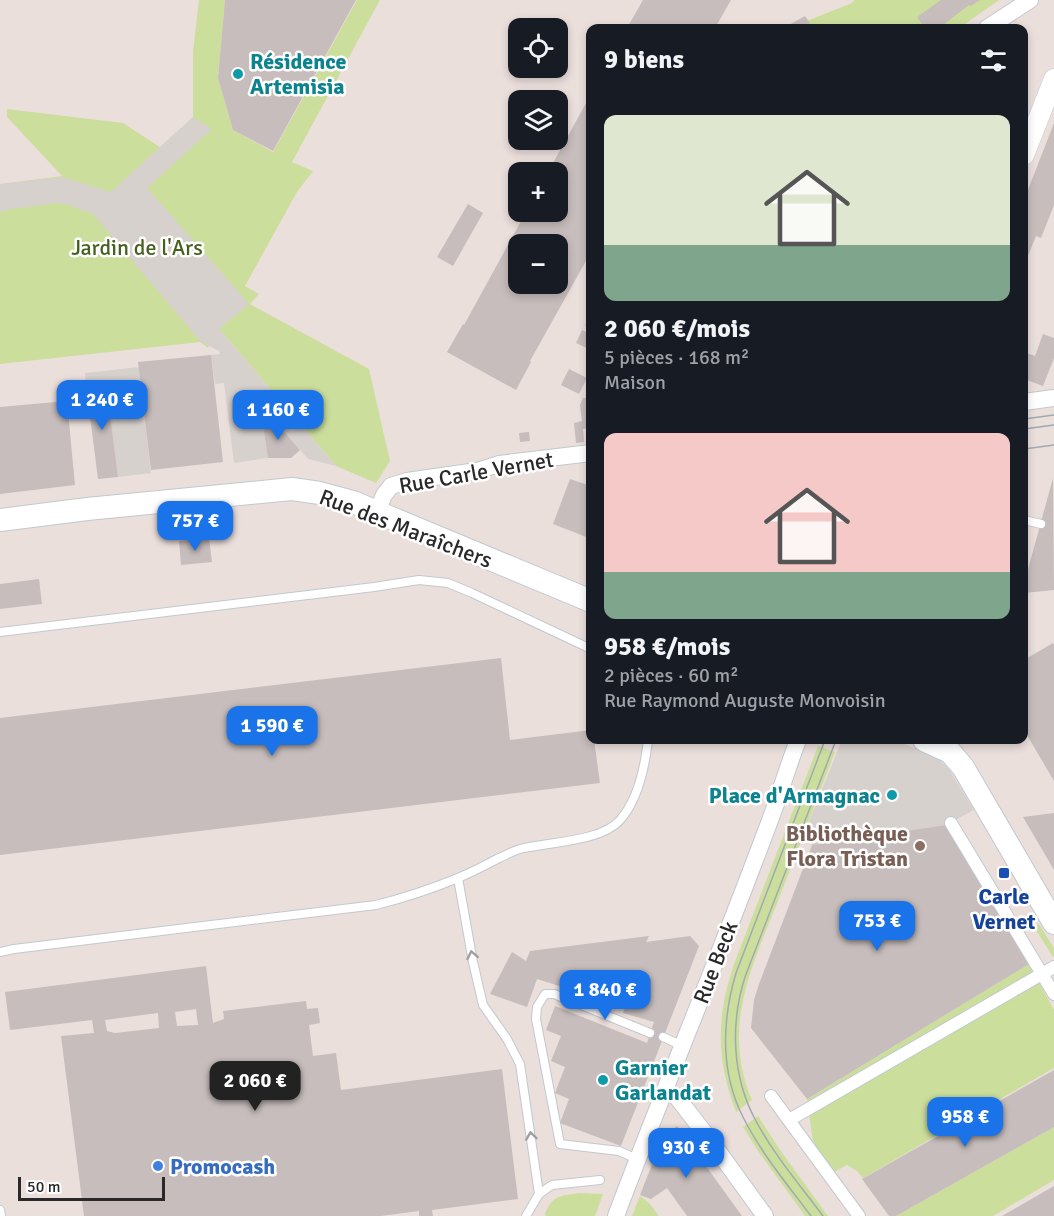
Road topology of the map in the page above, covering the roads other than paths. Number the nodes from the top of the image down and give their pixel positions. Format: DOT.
graph roads {
  1 [pos="1030,0"];
  2 [pos="993,24"];
  3 [pos="1054,78"];
  4 [pos="1028,145"];
  5 [pos="1054,398"];
  6 [pos="1028,401"];
  7 [pos="586,454"];
  8 [pos="377,512"];
  9 [pos="0,520"];
  10 [pos="1028,521"];
  11 [pos="1041,524"];
  12 [pos="586,599"];
  13 [pos="0,632"];
  14 [pos="586,647"];
  15 [pos="648,744"];
  16 [pos="797,744"];
  17 [pos="933,744"];
  18 [pos="951,823"];
  19 [pos="458,878"];
  20 [pos="1054,923"];
  21 [pos="0,952"];
  22 [pos="1054,967"];
  23 [pos="1042,974"];
  24 [pos="1054,994"];
  25 [pos="650,1033"];
  26 [pos="663,1037"];
  27 [pos="683,1046"];
  28 [pos="665,1092"];
  29 [pos="771,1096"];
  30 [pos="789,1120"];
  31 [pos="637,1159"];
  32 [pos="600,1180"];
  33 [pos="539,1194"];
  34 [pos="0,1210"];
  35 [pos="1,1216"];
  36 [pos="526,1216"];
  37 [pos="615,1216"];
  38 [pos="765,1216"];
  39 [pos="859,1216"];
  1 -- 2 [label="street"];
  3 -- 4 [label="street"];
  5 -- 6 [label="street"];
  7 -- 8 [label="street, Rue Carle Vernet"];
  8 -- 9 [label="main road, Rue des Maraîchers"];
  8 -- 12 [label="main road, Rue des Maraîchers"];
  10 -- 11 [label="lane"];
  13 -- 14 [label="lane"];
  15 -- 19 [label="lane"];
  16 -- 27 [label="street, Rue Beck"];
  17 -- 20 [label="main road"];
  18 -- 23 [label="street"];
  19 -- 21 [label="lane"];
  33 -- 19 [label="lane, one-way"];
  22 -- 23 [label="street"];
  23 -- 24 [label="street"];
  23 -- 30 [label="street"];
  25 -- 31 [label="lane"];
  26 -- 27 [label="lane"];
  27 -- 28 [label="street, Rue Beck"];
  28 -- 31 [label="street, Rue Beck"];
  28 -- 38 [label="street"];
  29 -- 30 [label="street"];
  30 -- 39 [label="street"];
  31 -- 37 [label="street, Rue Beck"];
  32 -- 33 [label="lane"];
  33 -- 36 [label="lane"];
  34 -- 35 [label="lane"];
}
